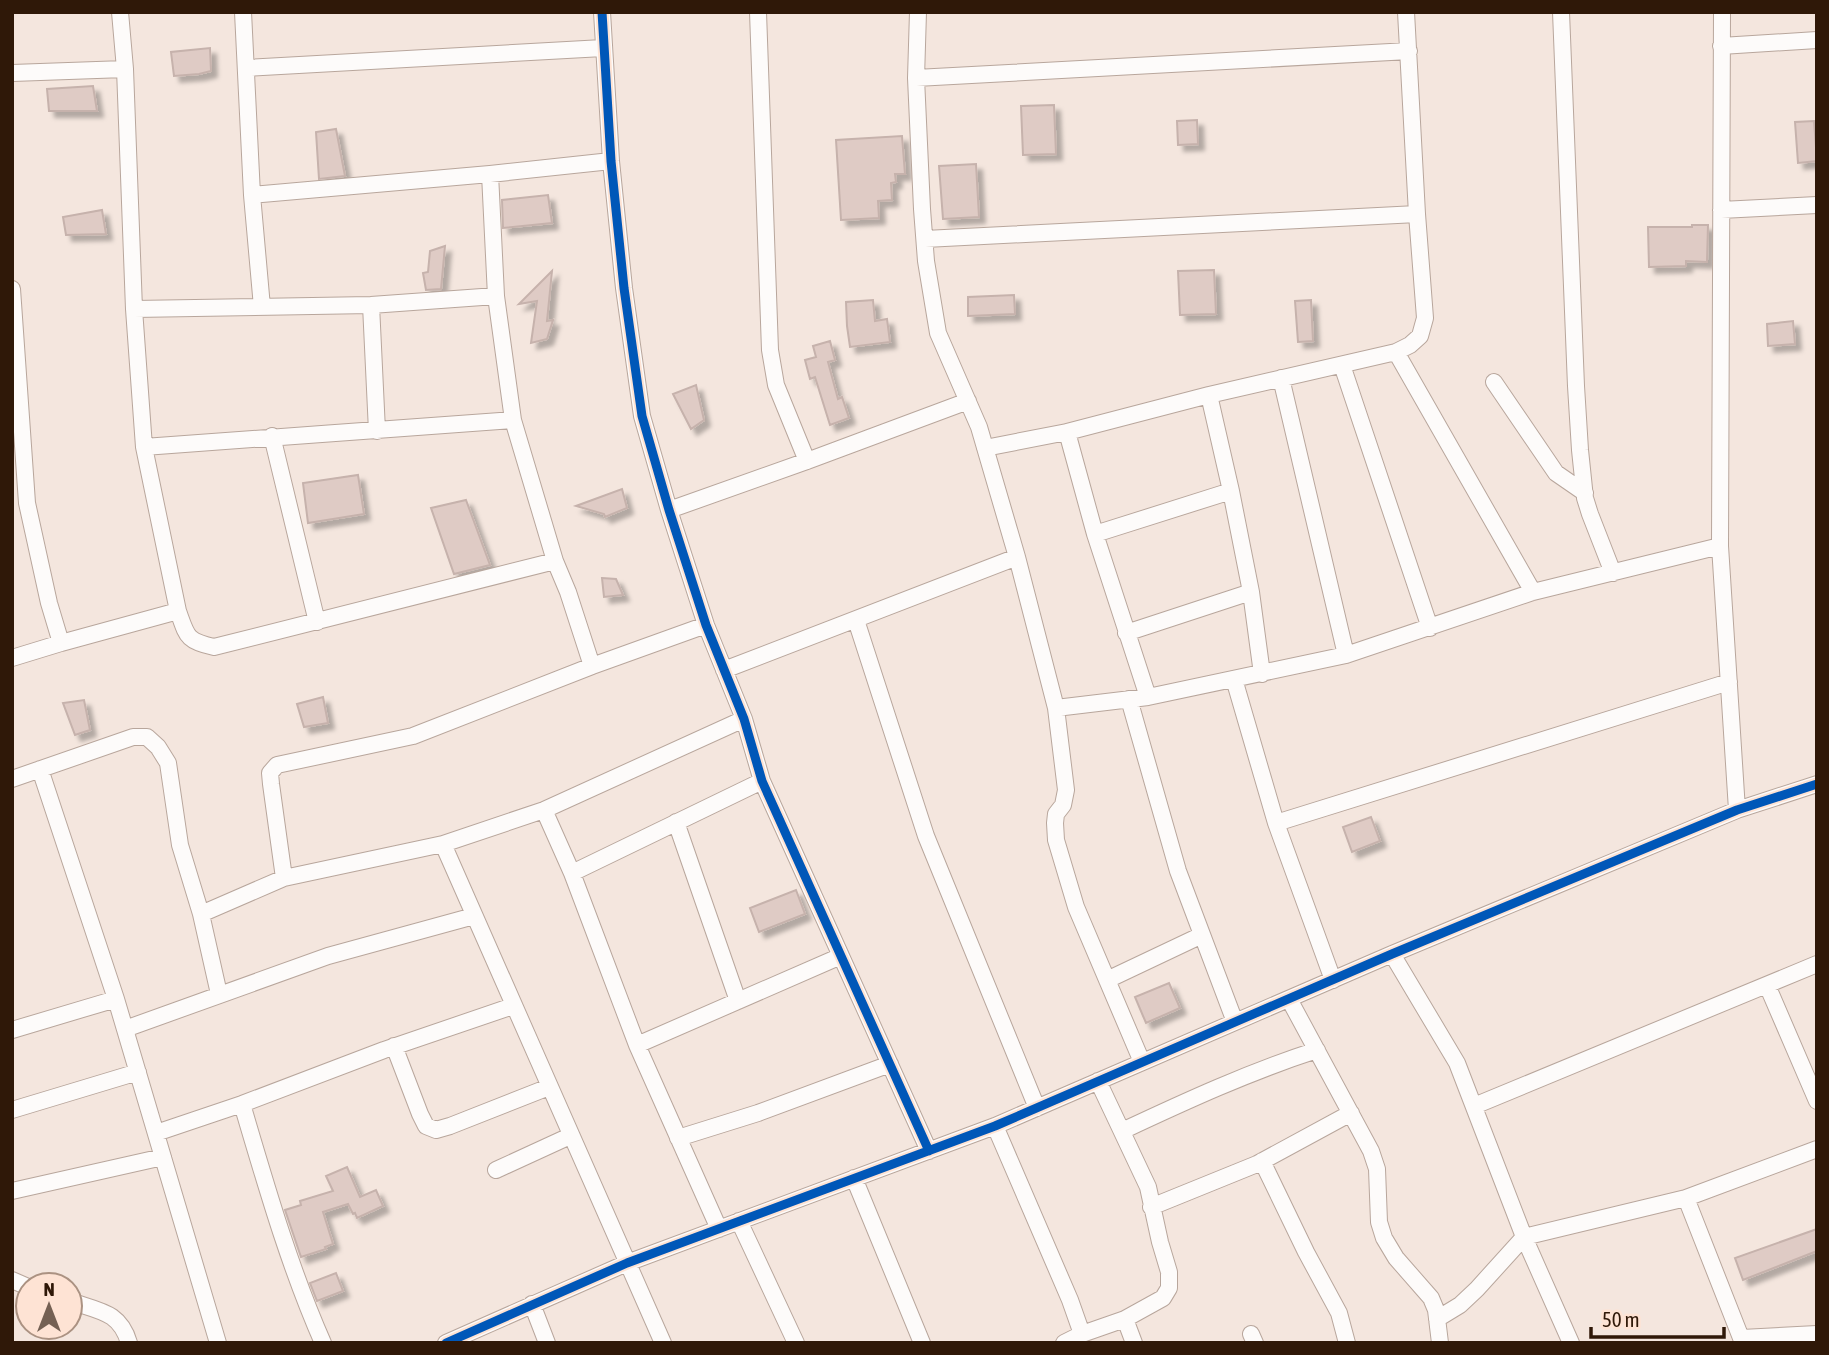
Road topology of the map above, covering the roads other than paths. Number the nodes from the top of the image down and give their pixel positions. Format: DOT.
graph roads {
  1 [pos="120,12"];
  2 [pos="243,12"];
  3 [pos="602,12"];
  4 [pos="758,12"];
  5 [pos="918,12"];
  6 [pos="1406,12"];
  7 [pos="1561,12"];
  8 [pos="1721,12"];
  9 [pos="1817,40"];
  10 [pos="1721,46"];
  11 [pos="603,48"];
  12 [pos="1409,51"];
  13 [pos="246,68"];
  14 [pos="125,69"];
  15 [pos="12,73"];
  16 [pos="916,78"];
  17 [pos="611,161"];
  18 [pos="490,174"];
  19 [pos="252,195"];
  20 [pos="1817,205"];
  21 [pos="1721,210"];
  22 [pos="1417,214"];
  23 [pos="925,239"];
  24 [pos="12,289"];
  25 [pos="496,296"];
  26 [pos="370,305"];
  27 [pos="262,307"];
  28 [pos="134,309"];
  29 [pos="1395,352"];
  30 [pos="1342,365"];
  31 [pos="1281,378"];
  32 [pos="1494,382"];
  33 [pos="1209,395"];
  34 [pos="968,401"];
  35 [pos="513,420"];
  36 [pos="377,431"];
  37 [pos="1067,432"];
  38 [pos="272,436"];
  39 [pos="144,447"];
  40 [pos="985,448"];
  41 [pos="807,461"];
  42 [pos="1231,491"];
  43 [pos="1585,493"];
  44 [pos="669,510"];
  45 [pos="1096,534"];
  46 [pos="1720,546"];
  47 [pos="1017,557"];
  48 [pos="555,561"];
  49 [pos="1613,573"];
  50 [pos="1251,592"];
  51 [pos="1533,592"];
  52 [pos="178,611"];
  53 [pos="856,620"];
  54 [pos="317,622"];
  55 [pos="706,625"];
  56 [pos="1430,628"];
  57 [pos="1126,632"];
  58 [pos="61,643"];
  59 [pos="1346,656"];
  60 [pos="12,658"];
  61 [pos="592,666"];
  62 [pos="724,670"];
  63 [pos="1262,674"];
  64 [pos="1234,679"];
  65 [pos="1729,682"];
  66 [pos="1148,697"];
  67 [pos="1129,699"];
  68 [pos="1056,708"];
  69 [pos="744,719"];
  70 [pos="40,769"];
  71 [pos="12,779"];
  72 [pos="762,781"];
  73 [pos="1817,784"];
  74 [pos="544,810"];
  75 [pos="1737,810"];
  76 [pos="676,822"];
  77 [pos="1276,823"];
  78 [pos="443,844"];
  79 [pos="572,873"];
  80 [pos="284,878"];
  81 [pos="201,914"];
  82 [pos="474,916"];
  83 [pos="1202,935"];
  84 [pos="1392,954"];
  85 [pos="841,956"];
  86 [pos="1817,964"];
  87 [pos="1107,980"];
  88 [pos="1333,980"];
  89 [pos="1767,985"];
  90 [pos="219,994"];
  91 [pos="116,999"];
  92 [pos="1289,999"];
  93 [pos="738,1001"];
  94 [pos="513,1006"];
  95 [pos="1235,1022"];
  96 [pos="125,1029"];
  97 [pos="12,1030"];
  98 [pos="637,1045"];
  99 [pos="394,1046"];
  100 [pos="1317,1050"];
  101 [pos="1142,1062"];
  102 [pos="890,1064"];
  103 [pos="138,1072"];
  104 [pos="1098,1081"];
  105 [pos="549,1087"];
  106 [pos="1817,1101"];
  107 [pos="242,1104"];
  108 [pos="1474,1106"];
  109 [pos="1037,1108"];
  110 [pos="12,1110"];
  111 [pos="1351,1114"];
  112 [pos="995,1126"];
  113 [pos="1122,1130"];
  114 [pos="156,1133"];
  115 [pos="570,1136"];
  116 [pos="678,1138"];
  117 [pos="1817,1149"];
  118 [pos="929,1151"];
  119 [pos="163,1157"];
  120 [pos="1262,1161"];
  121 [pos="495,1170"];
  122 [pos="855,1178"];
  123 [pos="12,1191"];
  124 [pos="1686,1198"];
  125 [pos="1151,1207"];
  126 [pos="739,1221"];
  127 [pos="719,1229"];
  128 [pos="1524,1237"];
  129 [pos="626,1263"];
  130 [pos="532,1304"];
  131 [pos="84,1306"];
  132 [pos="1125,1319"];
  133 [pos="1437,1319"];
  134 [pos="1082,1334"];
  135 [pos="1817,1334"];
  136 [pos="479,1336"];
  137 [pos="1742,1340"];
  138 [pos="129,1343"];
  139 [pos="219,1343"];
  140 [pos="323,1343"];
  141 [pos="446,1343"];
  142 [pos="547,1343"];
  143 [pos="663,1343"];
  144 [pos="796,1343"];
  145 [pos="922,1343"];
  146 [pos="1064,1343"];
  147 [pos="1134,1343"];
  148 [pos="1347,1343"];
  149 [pos="1440,1343"];
  150 [pos="1572,1343"];
  1 -- 14 [label="street"];
  2 -- 13 [label="street"];
  3 -- 11 [label="street"];
  4 -- 41 [label="street"];
  5 -- 16 [label="street"];
  6 -- 12 [label="street"];
  7 -- 43 [label="street"];
  8 -- 10 [label="street"];
  9 -- 10 [label="street"];
  10 -- 21 [label="street"];
  11 -- 13 [label="street"];
  11 -- 17 [label="street"];
  12 -- 16 [label="street"];
  12 -- 22 [label="street"];
  13 -- 19 [label="street"];
  14 -- 15 [label="street"];
  14 -- 28 [label="street"];
  16 -- 23 [label="street"];
  17 -- 18 [label="street"];
  17 -- 44 [label="street"];
  18 -- 19 [label="street"];
  18 -- 25 [label="street"];
  19 -- 27 [label="street"];
  20 -- 21 [label="street"];
  21 -- 46 [label="street"];
  22 -- 23 [label="street"];
  22 -- 29 [label="street"];
  23 -- 34 [label="street"];
  24 -- 58 [label="street"];
  25 -- 26 [label="street"];
  25 -- 35 [label="street"];
  26 -- 27 [label="street"];
  26 -- 36 [label="street"];
  27 -- 28 [label="street"];
  28 -- 39 [label="street"];
  29 -- 30 [label="street"];
  29 -- 51 [label="street"];
  30 -- 31 [label="street"];
  30 -- 56 [label="street"];
  31 -- 33 [label="street"];
  31 -- 59 [label="street"];
  32 -- 43 [label="street"];
  33 -- 37 [label="street"];
  33 -- 42 [label="street"];
  34 -- 40 [label="street"];
  34 -- 41 [label="street"];
  35 -- 36 [label="street"];
  35 -- 48 [label="street"];
  36 -- 38 [label="street"];
  37 -- 40 [label="street"];
  37 -- 45 [label="street"];
  38 -- 39 [label="street"];
  38 -- 54 [label="street"];
  39 -- 52 [label="street"];
  40 -- 47 [label="street"];
  41 -- 44 [label="street"];
  42 -- 45 [label="street"];
  42 -- 50 [label="street"];
  43 -- 49 [label="street"];
  44 -- 55 [label="street"];
  45 -- 57 [label="street"];
  46 -- 49 [label="street"];
  46 -- 65 [label="street"];
  47 -- 53 [label="street"];
  47 -- 68 [label="street"];
  48 -- 54 [label="street"];
  48 -- 61 [label="street"];
  49 -- 51 [label="street"];
  50 -- 57 [label="street"];
  50 -- 63 [label="street"];
  51 -- 56 [label="street"];
  52 -- 54 [label="street"];
  52 -- 58 [label="street"];
  53 -- 62 [label="street"];
  53 -- 109 [label="street"];
  55 -- 61 [label="street"];
  55 -- 62 [label="street"];
  56 -- 59 [label="street"];
  57 -- 66 [label="street"];
  58 -- 60 [label="street"];
  59 -- 63 [label="street"];
  61 -- 80 [label="street"];
  62 -- 69 [label="street"];
  63 -- 64 [label="street"];
  64 -- 66 [label="street"];
  64 -- 77 [label="street"];
  65 -- 75 [label="street"];
  65 -- 77 [label="street"];
  66 -- 67 [label="street"];
  67 -- 68 [label="street"];
  67 -- 83 [label="street"];
  68 -- 87 [label="street"];
  69 -- 72 [label="street"];
  69 -- 74 [label="street"];
  70 -- 71 [label="street"];
  70 -- 81 [label="street"];
  70 -- 91 [label="street"];
  72 -- 76 [label="street"];
  72 -- 85 [label="street"];
  73 -- 75 [label="street"];
  74 -- 78 [label="street"];
  74 -- 79 [label="street"];
  75 -- 84 [label="street"];
  76 -- 79 [label="street"];
  76 -- 93 [label="street"];
  77 -- 88 [label="street"];
  78 -- 80 [label="street"];
  78 -- 82 [label="street"];
  79 -- 98 [label="street"];
  80 -- 81 [label="street"];
  81 -- 90 [label="street"];
  82 -- 90 [label="street"];
  82 -- 94 [label="street"];
  83 -- 87 [label="street"];
  83 -- 95 [label="street"];
  84 -- 88 [label="street"];
  84 -- 108 [label="street"];
  85 -- 93 [label="street"];
  85 -- 102 [label="street"];
  86 -- 89 [label="street"];
  87 -- 101 [label="street"];
  88 -- 92 [label="street"];
  89 -- 106 [label="street"];
  89 -- 108 [label="street"];
  90 -- 96 [label="street"];
  91 -- 96 [label="street"];
  91 -- 97 [label="street"];
  92 -- 95 [label="street"];
  92 -- 100 [label="street"];
  93 -- 98 [label="street"];
  94 -- 99 [label="street"];
  94 -- 105 [label="street"];
  95 -- 101 [label="street"];
  96 -- 103 [label="street"];
  98 -- 116 [label="street"];
  99 -- 105 [label="street"];
  99 -- 107 [label="street"];
  100 -- 111 [label="street"];
  100 -- 113 [label="street"];
  101 -- 104 [label="street"];
  102 -- 116 [label="street"];
  102 -- 118 [label="street"];
  103 -- 110 [label="street"];
  103 -- 114 [label="street"];
  104 -- 109 [label="street"];
  104 -- 113 [label="street"];
  105 -- 115 [label="street"];
  107 -- 114 [label="street"];
  107 -- 140 [label="street"];
  108 -- 128 [label="street"];
  109 -- 112 [label="street"];
  111 -- 120 [label="street"];
  111 -- 133 [label="street"];
  112 -- 118 [label="street"];
  112 -- 134 [label="street"];
  113 -- 125 [label="street"];
  114 -- 119 [label="street"];
  115 -- 121 [label="street"];
  115 -- 129 [label="street"];
  116 -- 127 [label="street"];
  117 -- 124 [label="street"];
  118 -- 122 [label="street"];
  119 -- 123 [label="street"];
  119 -- 139 [label="street"];
  120 -- 125 [label="street"];
  120 -- 148 [label="street"];
  122 -- 126 [label="street"];
  122 -- 145 [label="street"];
  124 -- 128 [label="street"];
  124 -- 137 [label="street"];
  125 -- 132 [label="street"];
  126 -- 127 [label="street"];
  126 -- 144 [label="street"];
  127 -- 129 [label="street"];
  128 -- 133 [label="street"];
  128 -- 150 [label="street"];
  129 -- 130 [label="street"];
  129 -- 143 [label="street"];
  130 -- 136 [label="street"];
  130 -- 142 [label="street"];
  131 -- 138 [label="street"];
  132 -- 134 [label="street"];
  132 -- 147 [label="street"];
  133 -- 149 [label="street"];
  134 -- 146 [label="street"];
  135 -- 137 [label="street"];
  136 -- 141 [label="street"];
}
